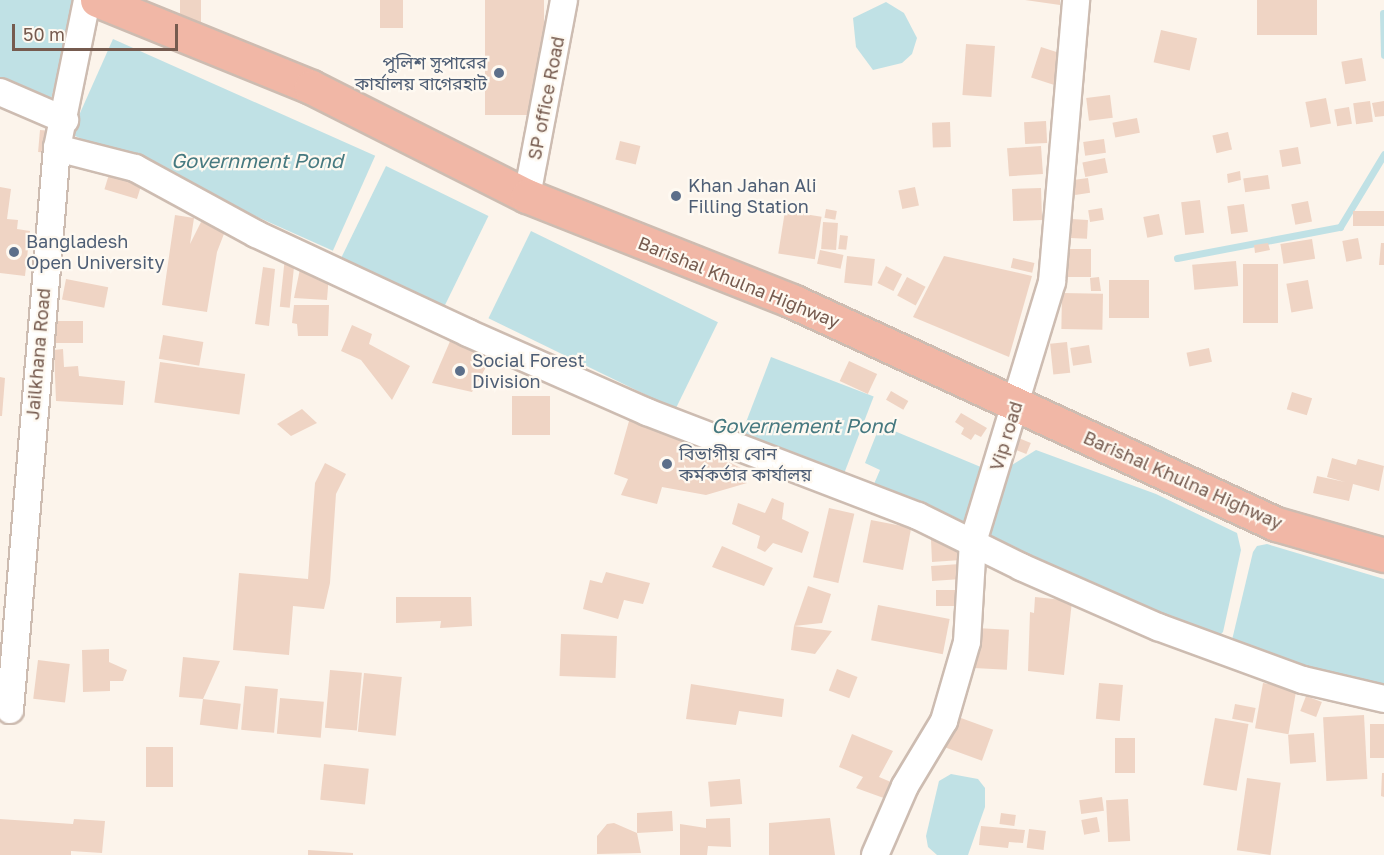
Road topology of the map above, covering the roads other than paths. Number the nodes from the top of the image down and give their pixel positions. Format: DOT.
graph roads {
  1 [pos="564,0"];
  2 [pos="1076,0"];
  3 [pos="105,2"];
  4 [pos="0,93"];
  5 [pos="64,120"];
  6 [pos="57,148"];
  7 [pos="528,196"];
  8 [pos="1015,406"];
  9 [pos="973,542"];
  10 [pos="1384,555"];
  11 [pos="1384,699"];
  12 [pos="10,710"];
  13 [pos="875,855"];
  1 -- 7 [label="street, SP office Road"];
  2 -- 8 [label="street, Vip road"];
  3 -- 5 [label="street, Jailkhana Road"];
  3 -- 7 [label="highway, Barishal Khulna Highway"];
  4 -- 5 [label="street"];
  5 -- 6 [label="street, Jailkhana Road"];
  6 -- 9 [label="street"];
  6 -- 12 [label="street, Jailkhana Road"];
  7 -- 8 [label="highway, Barishal Khulna Highway"];
  8 -- 9 [label="street, Vip road"];
  8 -- 10 [label="highway, Barishal Khulna Highway"];
  9 -- 11 [label="street"];
  9 -- 13 [label="street, Vip road"];
}
